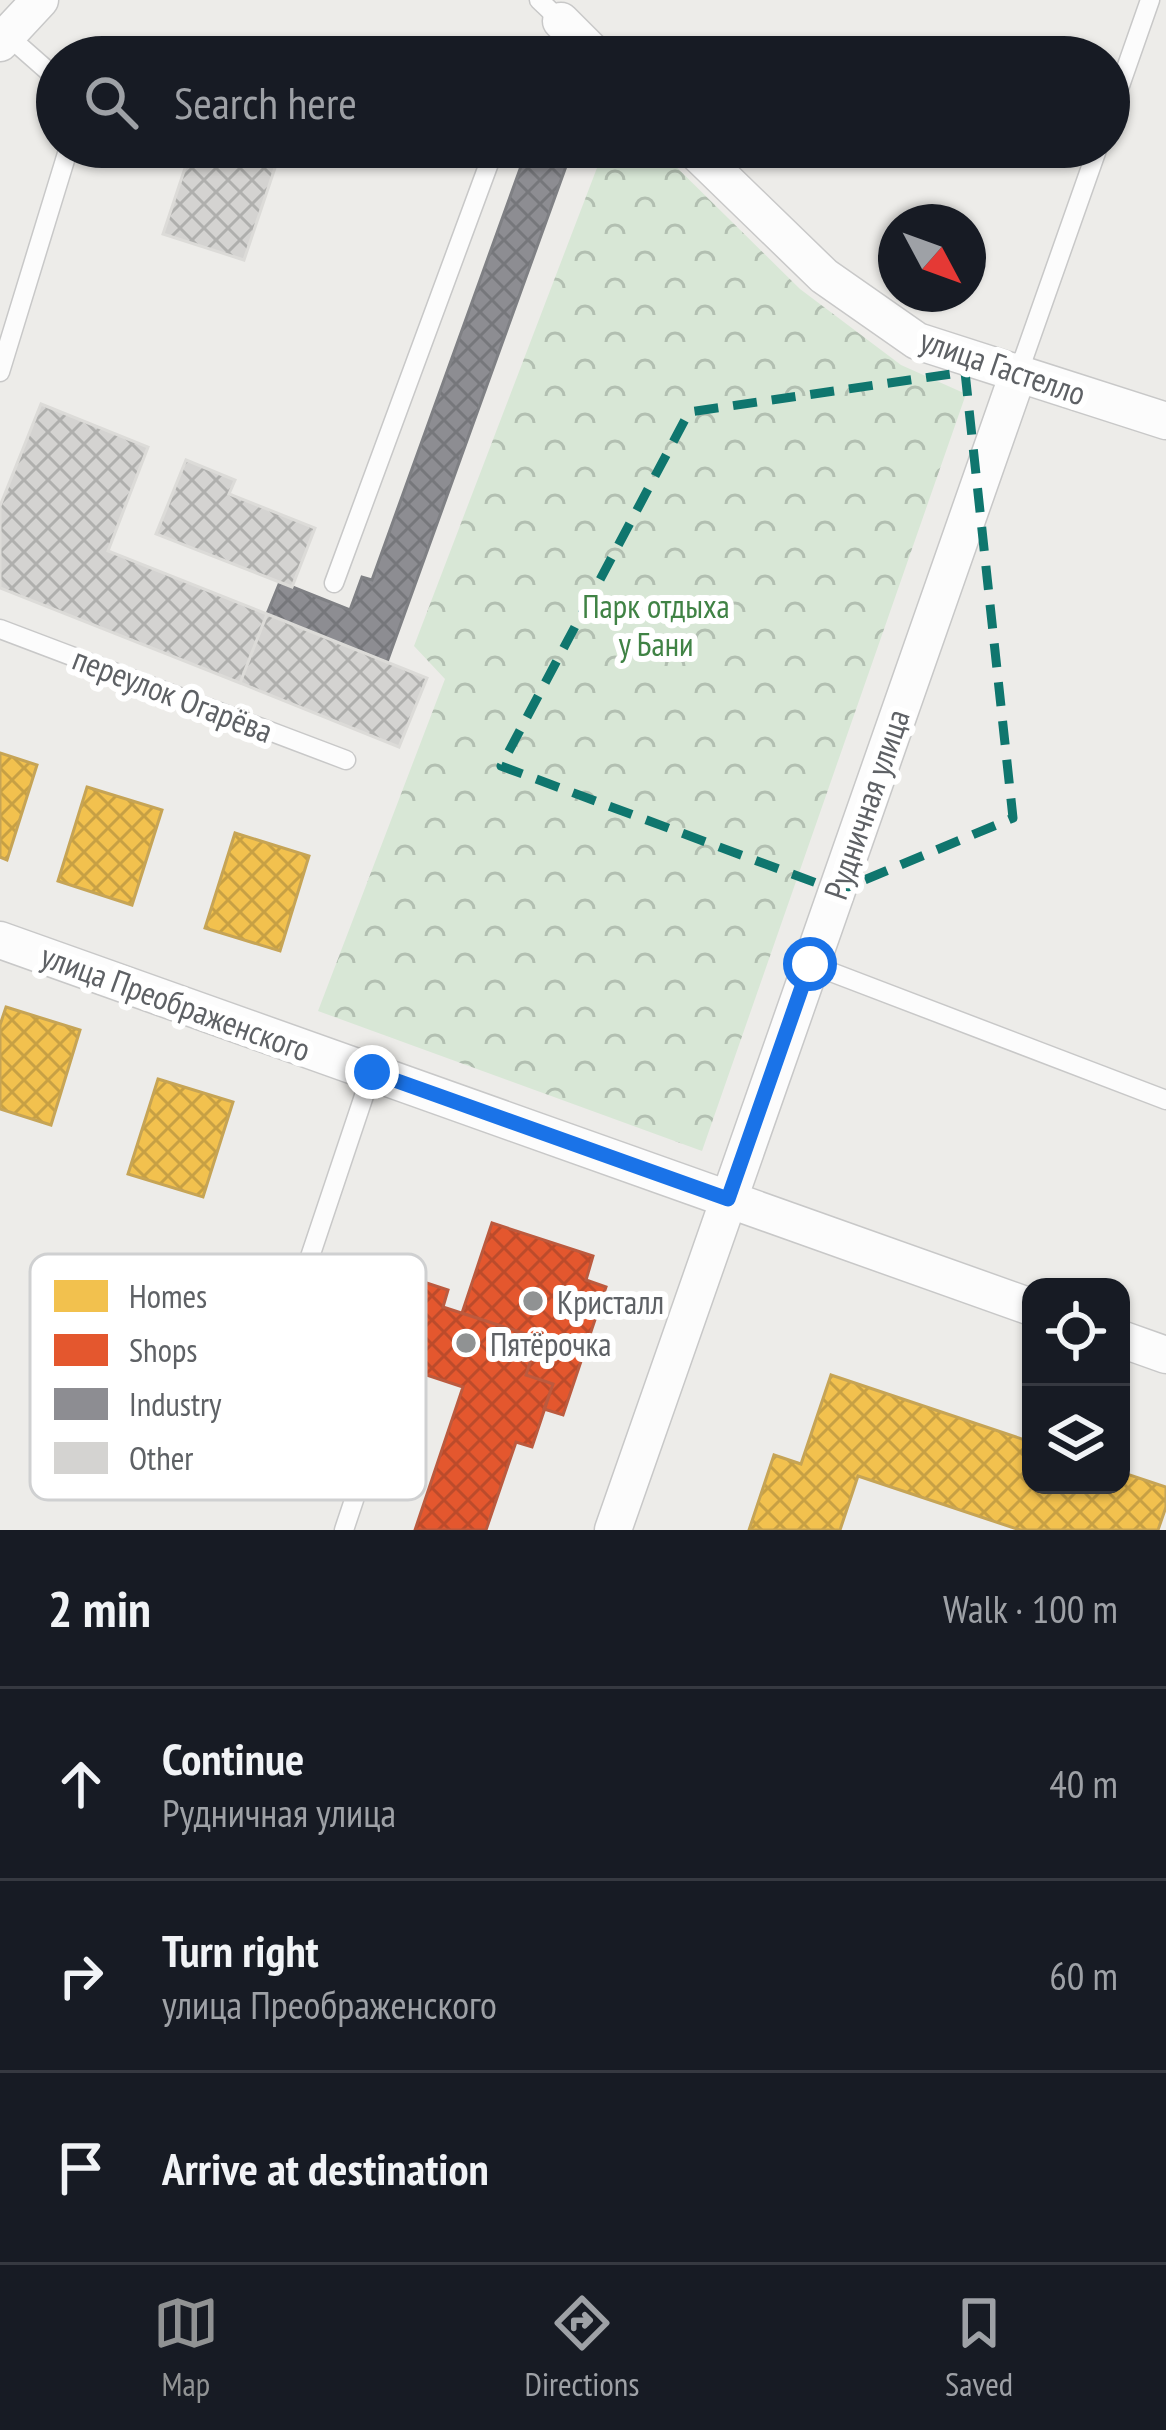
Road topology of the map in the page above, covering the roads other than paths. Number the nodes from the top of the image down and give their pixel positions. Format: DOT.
graph roads {
  1 [pos="40,0"];
  2 [pos="1150,0"];
  3 [pos="4,39"];
  4 [pos="1130,57"];
  5 [pos="36,63"];
  6 [pos="63,168"];
  7 [pos="487,168"];
  8 [pos="713,168"];
  9 [pos="1091,168"];
  10 [pos="1019,371"];
  11 [pos="0,372"];
  12 [pos="1166,421"];
  13 [pos="334,583"];
  14 [pos="0,629"];
  15 [pos="346,760"];
  16 [pos="0,940"];
  17 [pos="810,964"];
  18 [pos="372,1072"];
  19 [pos="1166,1100"];
  20 [pos="728,1199"];
  21 [pos="311,1254"];
  22 [pos="1022,1304"];
  23 [pos="1130,1343"];
  24 [pos="1166,1355"];
  25 [pos="354,1500"];
  26 [pos="344,1530"];
  27 [pos="613,1530"];
  1 -- 3 [label="street"];
  2 -- 4 [label="lane"];
  3 -- 5 [label="lane"];
  6 -- 11 [label="lane"];
  7 -- 13 [label="lane"];
  8 -- 10 [label="street, улица Гастелло"];
  9 -- 10 [label="lane, Рудничная улица"];
  10 -- 12 [label="street, улица Гастелло"];
  10 -- 17 [label="street, Рудничная улица"];
  14 -- 15 [label="lane, переулок Огарёва"];
  16 -- 18 [label="street, улица Преображенского"];
  17 -- 19 [label="lane"];
  17 -- 20 [label="street, Рудничная улица"];
  18 -- 20 [label="street, улица Преображенского"];
  18 -- 21 [label="lane"];
  20 -- 22 [label="street, улица Преображенского"];
  20 -- 27 [label="street, Рудничная улица"];
  23 -- 24 [label="street"];
  25 -- 26 [label="lane"];
}
